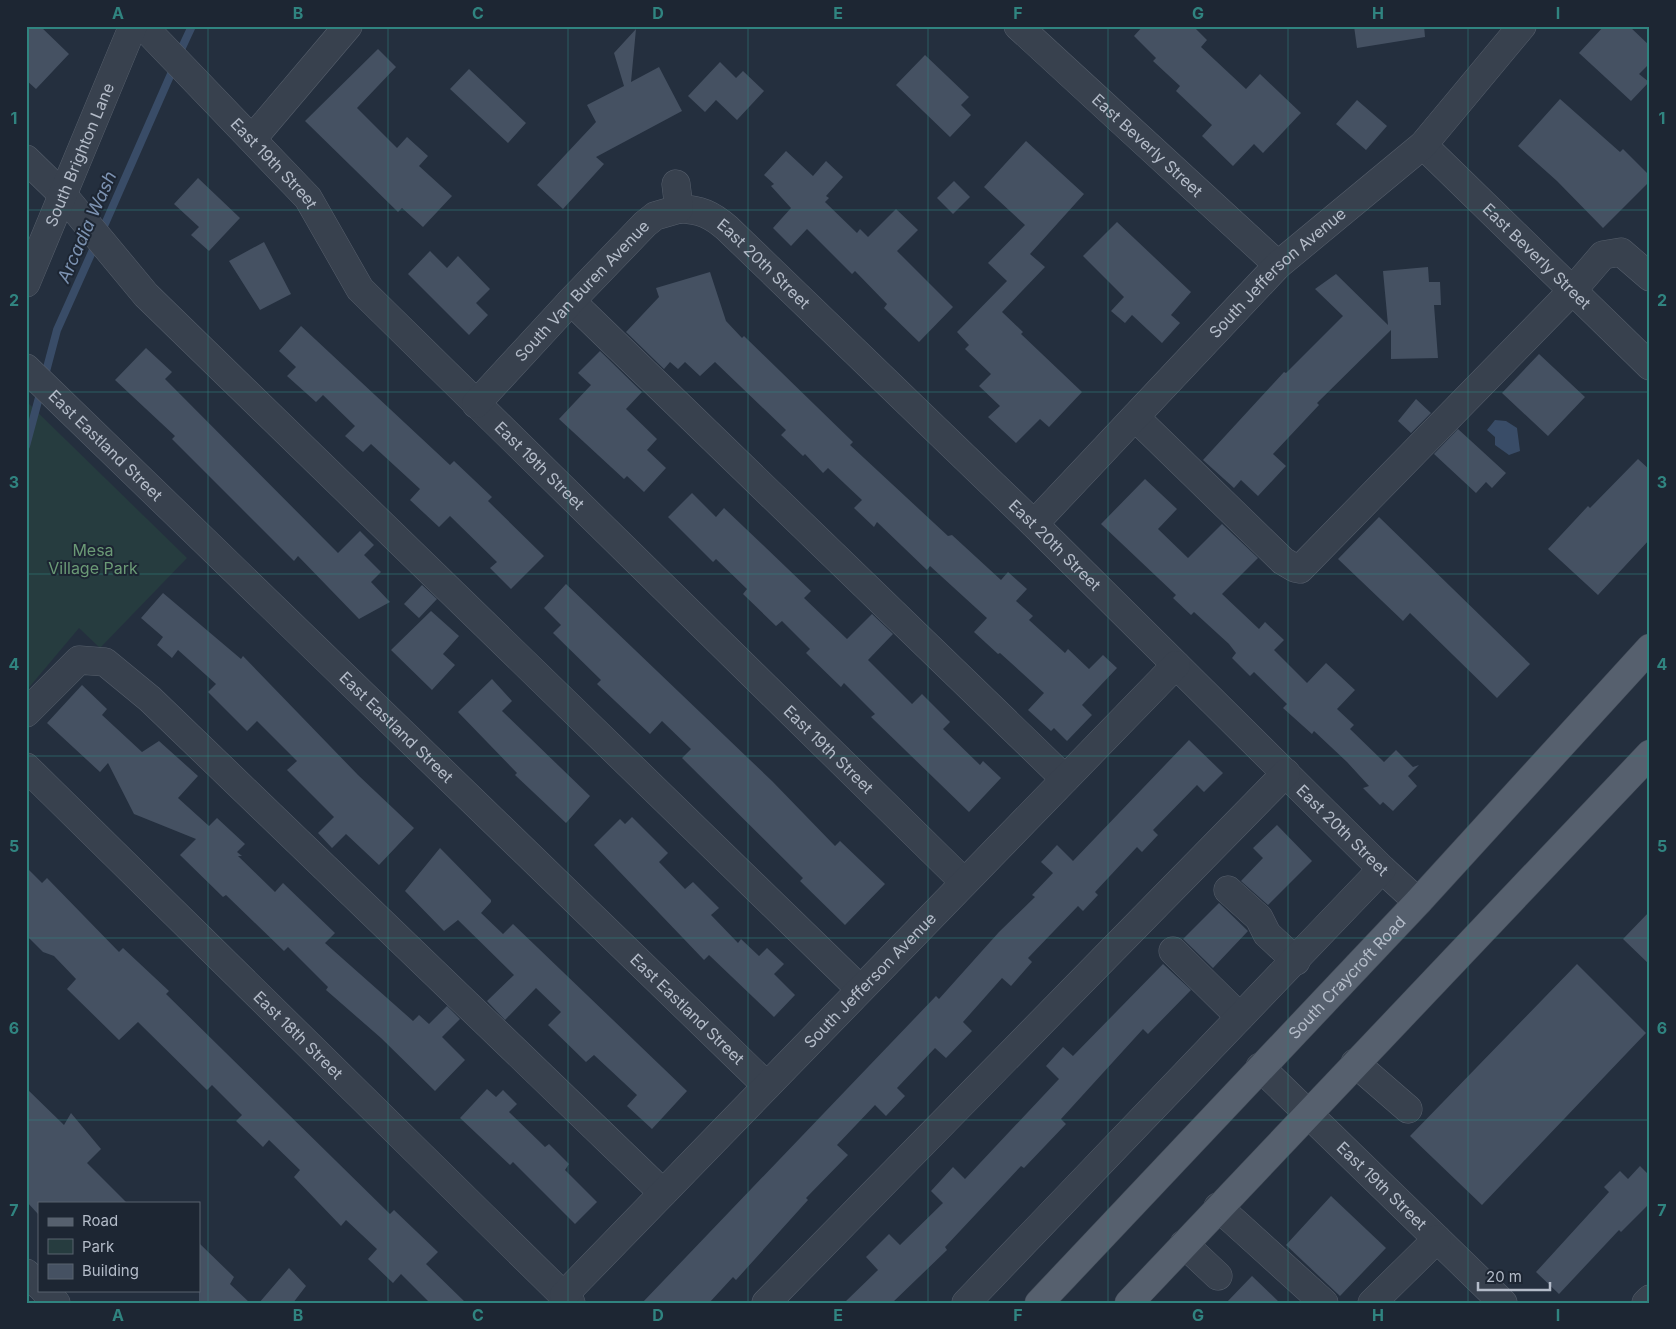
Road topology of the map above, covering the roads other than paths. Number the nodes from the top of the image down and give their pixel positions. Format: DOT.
graph roads {
  1 [pos="133,26"];
  2 [pos="143,26"];
  3 [pos="348,26"];
  4 [pos="1018,26"];
  5 [pos="1522,26"];
  6 [pos="253,138"];
  7 [pos="1423,145"];
  8 [pos="26,159"];
  9 [pos="63,195"];
  10 [pos="678,196"];
  11 [pos="1278,265"];
  12 [pos="1650,276"];
  13 [pos="26,283"];
  14 [pos="1572,291"];
  15 [pos="570,301"];
  16 [pos="1650,366"];
  17 [pos="26,368"];
  18 [pos="476,404"];
  19 [pos="1135,417"];
  20 [pos="1034,524"];
  21 [pos="1650,648"];
  22 [pos="1176,665"];
  23 [pos="26,713"];
  24 [pos="1647,762"];
  25 [pos="26,767"];
  26 [pos="1286,773"];
  27 [pos="1065,779"];
  28 [pos="1382,869"];
  29 [pos="964,882"];
  30 [pos="1228,890"];
  31 [pos="1418,902"];
  32 [pos="1173,951"];
  33 [pos="1296,961"];
  34 [pos="860,990"];
  35 [pos="1240,1017"];
  36 [pos="1355,1062"];
  37 [pos="1260,1068"];
  38 [pos="767,1086"];
  39 [pos="1408,1109"];
  40 [pos="1308,1114"];
  41 [pos="663,1193"];
  42 [pos="1218,1208"];
  43 [pos="1436,1239"];
  44 [pos="1184,1244"];
  45 [pos="26,1273"];
  46 [pos="1218,1276"];
  47 [pos="38,1284"];
  48 [pos="46,1292"];
  49 [pos="568,1299"];
  50 [pos="1650,1299"];
  51 [pos="56,1303"];
  52 [pos="766,1303"];
  53 [pos="966,1303"];
  54 [pos="1039,1303"];
  55 [pos="1129,1303"];
  56 [pos="1324,1303"];
  57 [pos="1372,1303"];
  58 [pos="1504,1303"];
  59 [pos="1646,1303"];
  1 -- 9 [label="street, South Brighton Lane"];
  2 -- 6 [label="street, East 19th Street"];
  3 -- 6 [label="street"];
  4 -- 11 [label="street, East Beverly Street"];
  5 -- 7 [label="street, South Jefferson Avenue"];
  6 -- 18 [label="street, East 19th Street"];
  7 -- 11 [label="street, South Jefferson Avenue"];
  7 -- 14 [label="street, East Beverly Street"];
  8 -- 9 [label="street"];
  9 -- 13 [label="street, South Brighton Lane"];
  9 -- 34 [label="street"];
  10 -- 15 [label="street, South Van Buren Avenue"];
  10 -- 20 [label="street, East 20th Street"];
  11 -- 19 [label="street, South Jefferson Avenue"];
  12 -- 14 [label="street"];
  14 -- 16 [label="street, East Beverly Street"];
  14 -- 19 [label="street"];
  15 -- 18 [label="street, South Van Buren Avenue"];
  15 -- 27 [label="street"];
  17 -- 38 [label="street, East Eastland Street"];
  18 -- 29 [label="street, East 19th Street"];
  19 -- 20 [label="street, South Jefferson Avenue"];
  20 -- 22 [label="street, East 20th Street"];
  21 -- 31 [label="main road, South Craycroft Road"];
  22 -- 26 [label="street, East 20th Street"];
  22 -- 27 [label="street, South Jefferson Avenue"];
  23 -- 41 [label="street"];
  24 -- 36 [label="main road"];
  25 -- 49 [label="street, East 18th Street"];
  26 -- 28 [label="street, East 20th Street"];
  26 -- 52 [label="street"];
  27 -- 29 [label="street, South Jefferson Avenue"];
  28 -- 31 [label="street, East 20th Street"];
  28 -- 33 [label="street"];
  29 -- 34 [label="street, South Jefferson Avenue"];
  30 -- 33 [label="street"];
  31 -- 37 [label="main road, South Craycroft Road"];
  32 -- 35 [label="street"];
  33 -- 35 [label="street"];
  34 -- 38 [label="street, South Jefferson Avenue"];
  35 -- 53 [label="street"];
  36 -- 39 [label="street"];
  36 -- 40 [label="main road"];
  37 -- 40 [label="street, East 19th Street"];
  37 -- 54 [label="main road, South Craycroft Road"];
  38 -- 41 [label="street, South Jefferson Avenue"];
  40 -- 42 [label="main road"];
  40 -- 43 [label="street, East 19th Street"];
  41 -- 49 [label="street, South Jefferson Avenue"];
  42 -- 44 [label="main road"];
  42 -- 56 [label="street"];
  43 -- 57 [label="street"];
  43 -- 58 [label="street, East 19th Street"];
  44 -- 46 [label="street"];
  44 -- 55 [label="main road"];
  45 -- 47 [label="street"];
  48 -- 51 [label="street"];
  50 -- 59 [label="street"];
}
